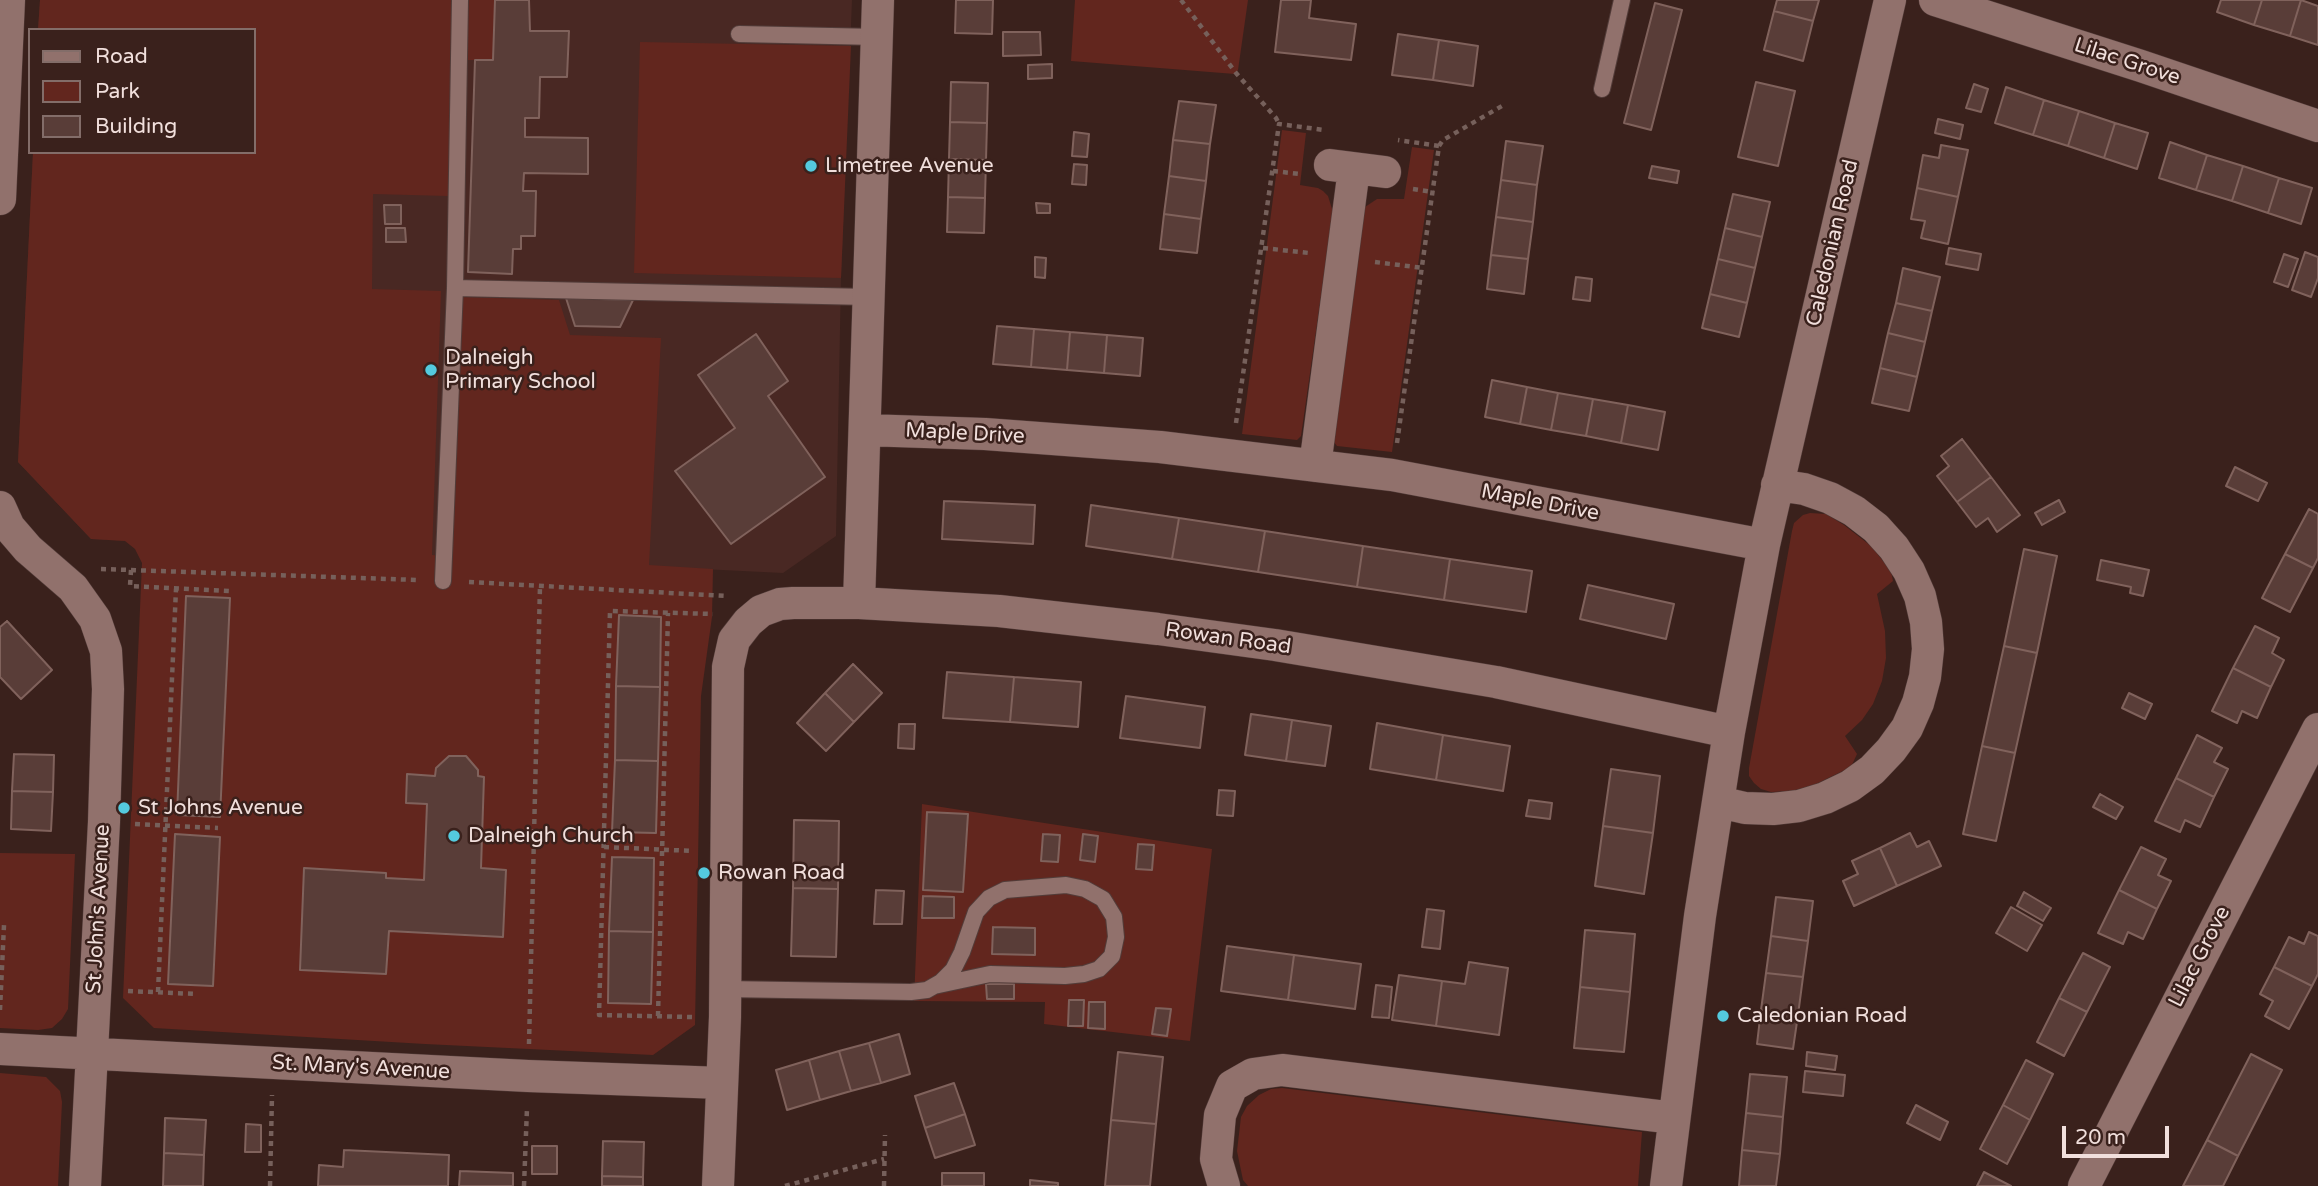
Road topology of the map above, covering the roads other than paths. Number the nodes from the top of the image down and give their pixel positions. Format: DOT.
graph roads {
  1 [pos="460,0"];
  2 [pos="878,0"];
  3 [pos="1622,0"];
  4 [pos="1890,0"];
  5 [pos="1935,0"];
  6 [pos="6,8"];
  7 [pos="739,34"];
  8 [pos="877,37"];
  9 [pos="1602,89"];
  10 [pos="2318,126"];
  11 [pos="1396,180"];
  12 [pos="0,199"];
  13 [pos="455,288"];
  14 [pos="868,298"];
  15 [pos="865,430"];
  16 [pos="1315,466"];
  17 [pos="1777,485"];
  18 [pos="0,507"];
  19 [pos="8,543"];
  20 [pos="1764,545"];
  21 [pos="443,581"];
  22 [pos="859,603"];
  23 [pos="2318,729"];
  24 [pos="1729,732"];
  25 [pos="1718,802"];
  26 [pos="934,986"];
  27 [pos="725,1003"];
  28 [pos="0,1049"];
  29 [pos="92,1053"];
  30 [pos="722,1083"];
  31 [pos="1674,1118"];
  32 [pos="85,1186"];
  33 [pos="718,1186"];
  34 [pos="1224,1186"];
  35 [pos="1666,1186"];
  36 [pos="2084,1186"];
  1 -- 13 [label="lane"];
  2 -- 8 [label="street"];
  3 -- 9 [label="lane"];
  4 -- 17 [label="street, Caledonian Road"];
  5 -- 10 [label="street, Lilac Grove"];
  6 -- 12 [label="street"];
  7 -- 8 [label="lane"];
  8 -- 14 [label="street"];
  11 -- 16 [label="street"];
  13 -- 14 [label="lane"];
  13 -- 21 [label="lane"];
  14 -- 15 [label="street"];
  15 -- 16 [label="street, Maple Drive"];
  15 -- 22 [label="street"];
  16 -- 20 [label="street, Maple Drive"];
  17 -- 20 [label="street, Caledonian Road"];
  17 -- 25 [label="street"];
  18 -- 19 [label="street, St John's Avenue"];
  19 -- 29 [label="street, St John's Avenue"];
  20 -- 24 [label="street, Caledonian Road"];
  22 -- 24 [label="street, Rowan Road"];
  22 -- 27 [label="street, Rowan Road"];
  23 -- 36 [label="street, Lilac Grove"];
  24 -- 25 [label="street, Caledonian Road"];
  25 -- 31 [label="street, Caledonian Road"];
  26 -- 26 [label="lane"];
  26 -- 27 [label="lane"];
  27 -- 30 [label="street, Rowan Road"];
  28 -- 29 [label="street, St. Mary's Avenue"];
  29 -- 30 [label="street, St. Mary's Avenue"];
  29 -- 32 [label="street, St John's Avenue"];
  30 -- 33 [label="street, Rowan Road"];
  31 -- 34 [label="street"];
  31 -- 35 [label="street, Caledonian Road"];
}
